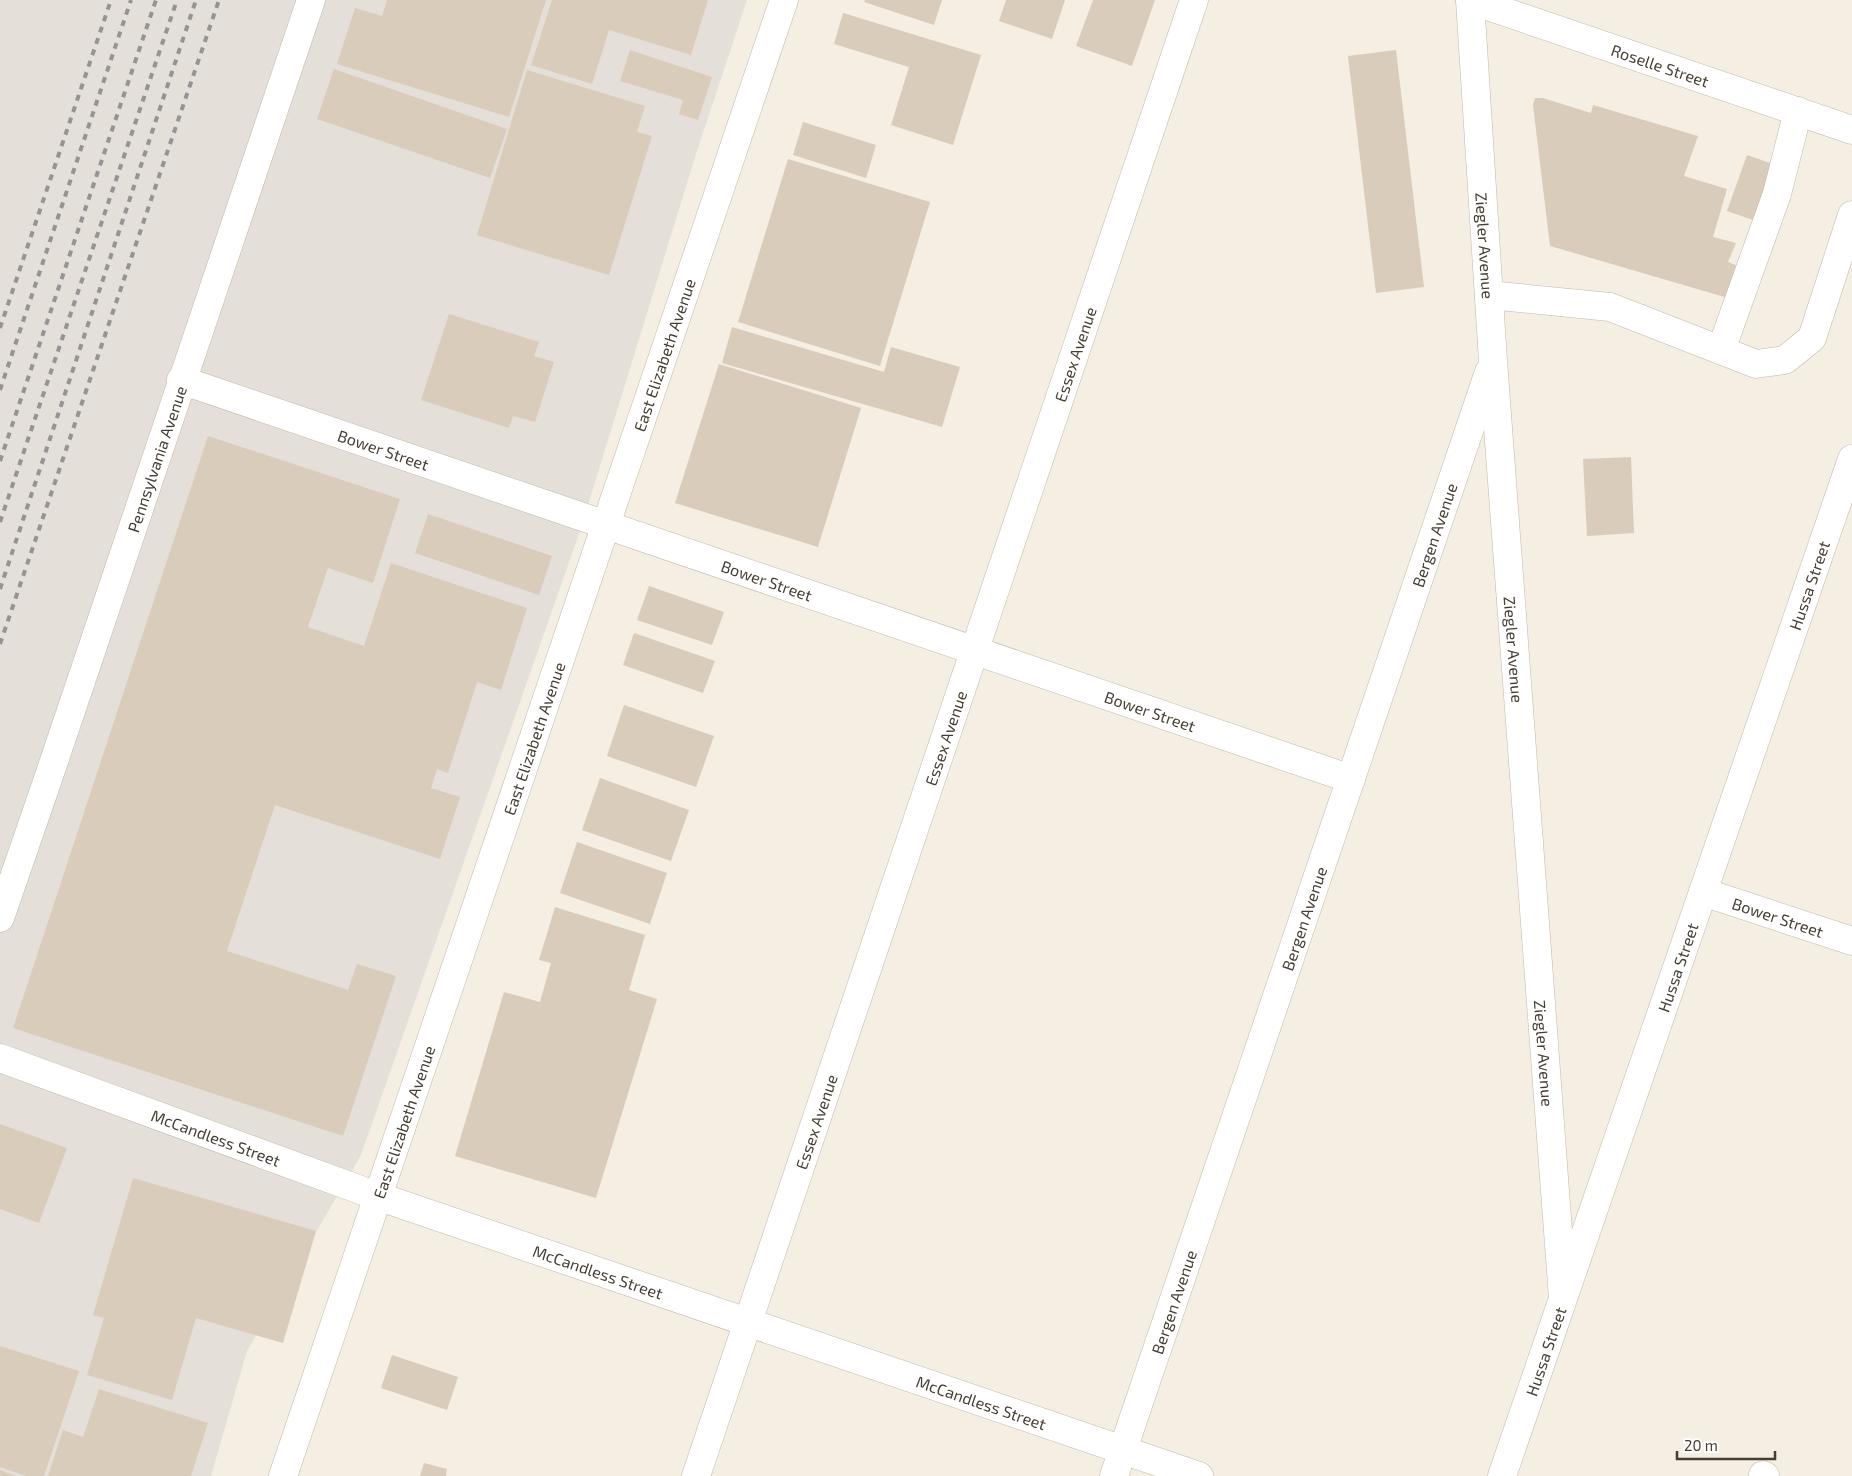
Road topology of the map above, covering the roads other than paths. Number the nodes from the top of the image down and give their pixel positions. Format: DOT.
graph roads {
  1 [pos="311,0"];
  2 [pos="784,0"];
  3 [pos="1194,0"];
  4 [pos="1470,0"];
  5 [pos="1798,111"];
  6 [pos="1852,130"];
  7 [pos="1852,215"];
  8 [pos="1489,295"];
  9 [pos="1721,350"];
  10 [pos="1493,361"];
  11 [pos="181,380"];
  12 [pos="1852,459"];
  13 [pos="605,525"];
  14 [pos="974,651"];
  15 [pos="1351,780"];
  16 [pos="1703,892"];
  17 [pos="0,918"];
  18 [pos="1852,941"];
  19 [pos="0,1058"];
  20 [pos="377,1196"];
  21 [pos="1563,1298"];
  22 [pos="748,1322"];
  23 [pos="1123,1450"];
  24 [pos="283,1476"];
  25 [pos="696,1476"];
  26 [pos="1114,1476"];
  27 [pos="1199,1476"];
  28 [pos="1502,1476"];
  1 -- 11 [label="street, Pennsylvania Avenue"];
  2 -- 13 [label="street, East Elizabeth Avenue"];
  3 -- 14 [label="street, Essex Avenue"];
  4 -- 5 [label="street, Roselle Street"];
  4 -- 8 [label="street, Ziegler Avenue"];
  5 -- 6 [label="street, Roselle Street"];
  5 -- 9 [label="street"];
  7 -- 9 [label="street"];
  8 -- 9 [label="street"];
  8 -- 10 [label="street, Ziegler Avenue"];
  10 -- 15 [label="street, Bergen Avenue"];
  10 -- 21 [label="street, Ziegler Avenue"];
  11 -- 13 [label="street, Bower Street"];
  11 -- 17 [label="street, Pennsylvania Avenue"];
  12 -- 16 [label="street, Hussa Street"];
  13 -- 14 [label="street, Bower Street"];
  13 -- 20 [label="street, East Elizabeth Avenue"];
  14 -- 15 [label="street, Bower Street"];
  14 -- 22 [label="street, Essex Avenue"];
  15 -- 23 [label="street, Bergen Avenue"];
  16 -- 18 [label="street, Bower Street"];
  16 -- 21 [label="street, Hussa Street"];
  19 -- 20 [label="street, McCandless Street"];
  20 -- 22 [label="street, McCandless Street"];
  20 -- 24 [label="street, East Elizabeth Avenue"];
  21 -- 28 [label="street, Hussa Street"];
  22 -- 23 [label="street, McCandless Street"];
  22 -- 25 [label="street, Essex Avenue"];
  23 -- 26 [label="street, Bergen Avenue"];
  23 -- 27 [label="street, McCandless Street"];
}
